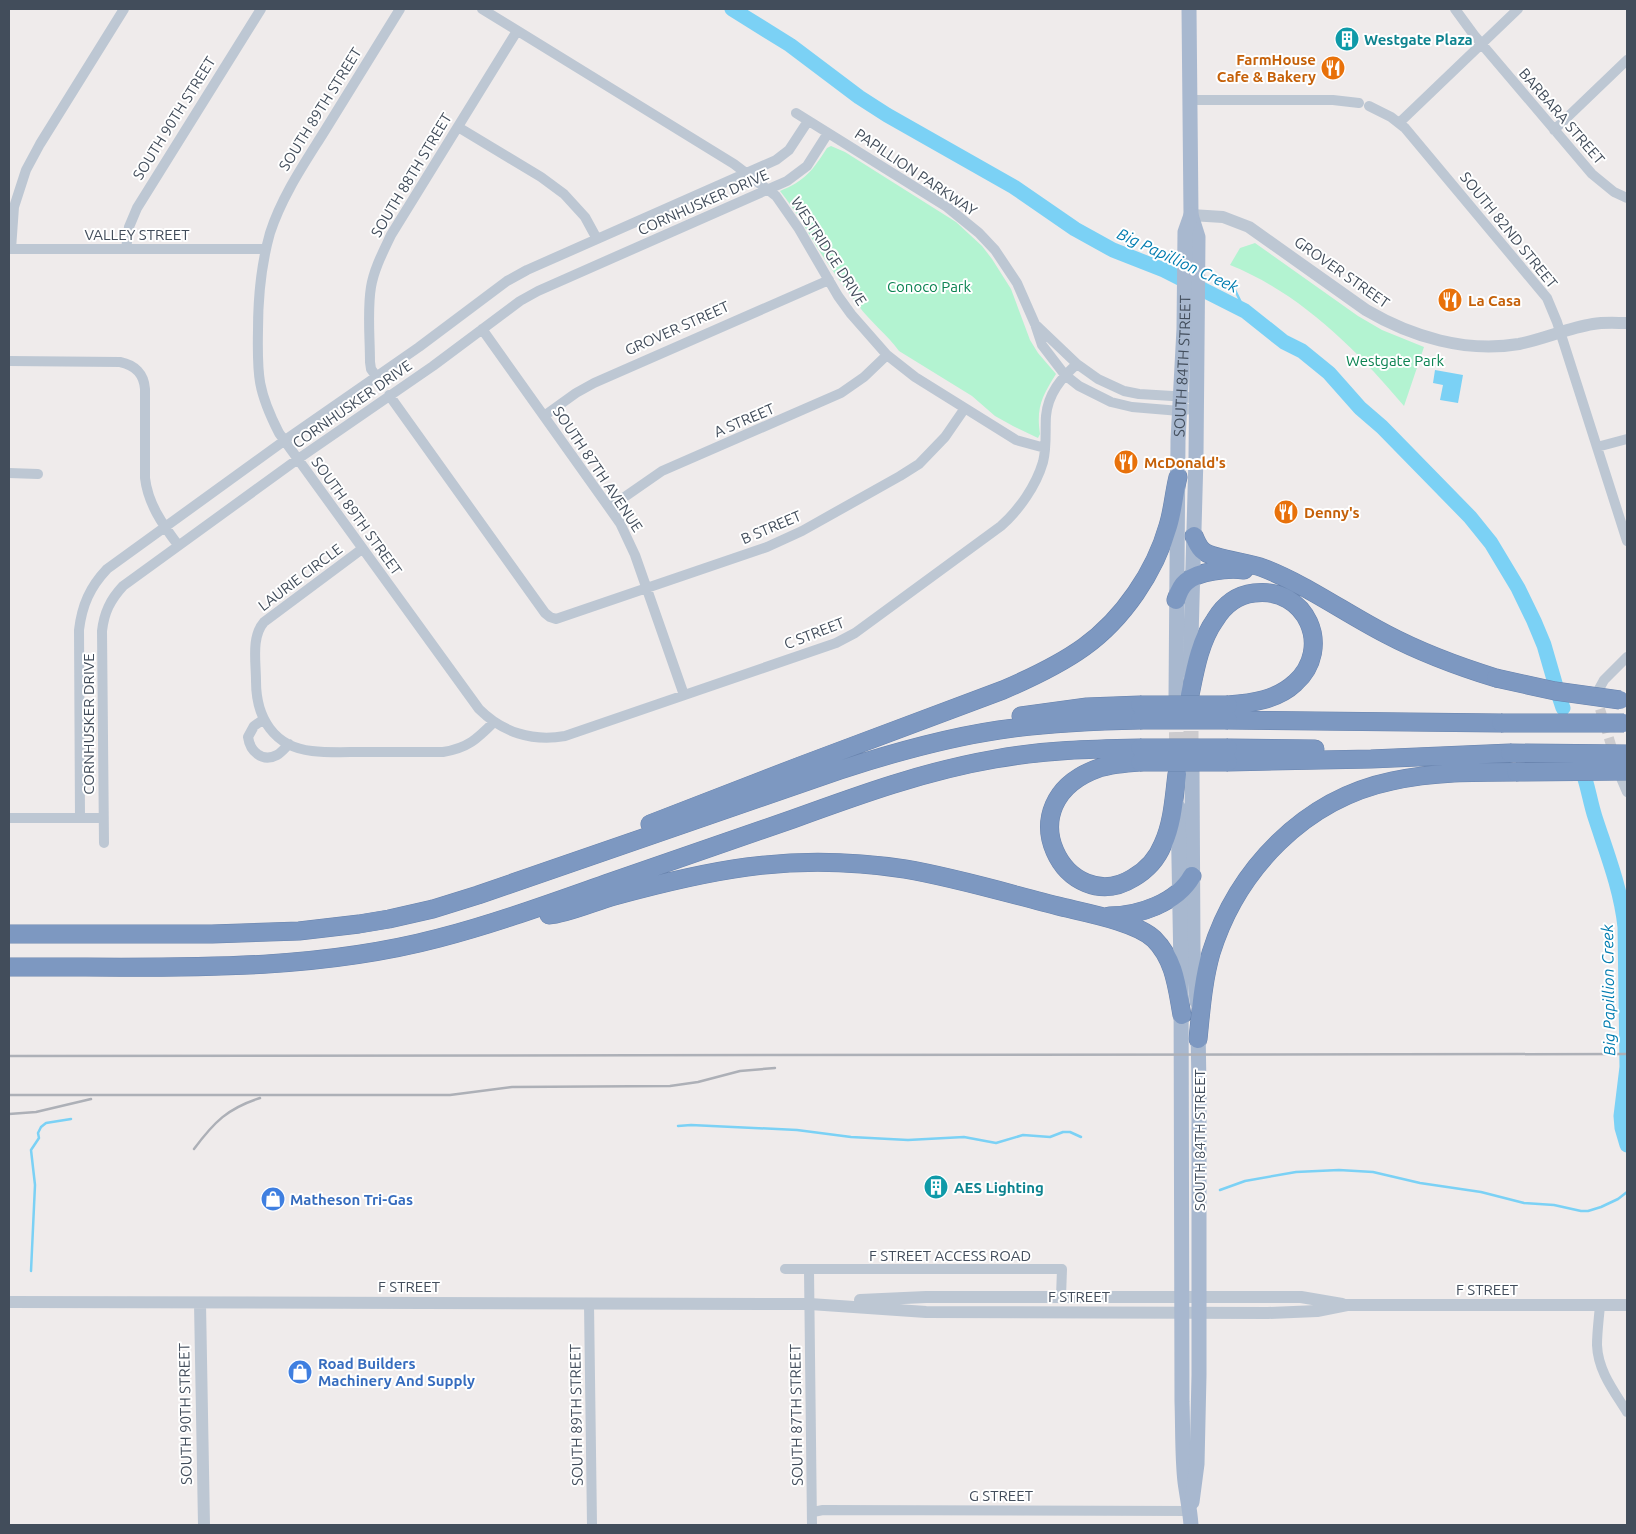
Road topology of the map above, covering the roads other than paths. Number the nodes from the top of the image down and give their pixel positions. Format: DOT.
graph roads {
  1 [pos="124,9"];
  2 [pos="261,9"];
  3 [pos="400,9"];
  4 [pos="482,9"];
  5 [pos="1189,9"];
  6 [pos="1455,9"];
  7 [pos="1518,9"];
  8 [pos="517,31"];
  9 [pos="1481,44"];
  10 [pos="1627,60"];
  11 [pos="1189,100"];
  12 [pos="796,113"];
  13 [pos="808,121"];
  14 [pos="1399,123"];
  15 [pos="458,127"];
  16 [pos="1554,130"];
  17 [pos="828,133"];
  18 [pos="747,174"];
  19 [pos="768,190"];
  20 [pos="1627,198"];
  21 [pos="1191,215"];
  22 [pos="597,239"];
  23 [pos="10,249"];
  24 [pos="126,249"];
  25 [pos="266,249"];
  26 [pos="829,280"];
  27 [pos="1627,323"];
  28 [pos="1035,324"];
  29 [pos="482,329"];
  30 [pos="1191,332"];
  31 [pos="1561,333"];
  32 [pos="887,355"];
  33 [pos="9,361"];
  34 [pos="1076,364"];
  35 [pos="1065,375"];
  36 [pos="376,376"];
  37 [pos="390,394"];
  38 [pos="1180,395"];
  39 [pos="1196,404"];
  40 [pos="966,408"];
  41 [pos="1180,411"];
  42 [pos="544,416"];
  43 [pos="1627,439"];
  44 [pos="285,440"];
  45 [pos="1597,447"];
  46 [pos="1045,448"];
  47 [pos="298,459"];
  48 [pos="9,474"];
  49 [pos="38,474"];
  50 [pos="1178,477"];
  51 [pos="610,507"];
  52 [pos="165,526"];
  53 [pos="1194,536"];
  54 [pos="1627,541"];
  55 [pos="178,546"];
  56 [pos="362,549"];
  57 [pos="1193,578"];
  58 [pos="1291,581"];
  59 [pos="647,589"];
  60 [pos="1176,600"];
  61 [pos="1627,657"];
  62 [pos="1600,689"];
  63 [pos="684,695"];
  64 [pos="1186,696"];
  65 [pos="1623,700"];
  66 [pos="1228,712"];
  67 [pos="264,719"];
  68 [pos="494,722"];
  69 [pos="1626,723"];
  70 [pos="288,744"];
  71 [pos="1627,754"];
  72 [pos="1140,755"];
  73 [pos="1182,771"];
  74 [pos="1624,777"];
  75 [pos="1627,792"];
  76 [pos="9,818"];
  77 [pos="80,818"];
  78 [pos="103,818"];
  79 [pos="104,843"];
  80 [pos="1192,876"];
  81 [pos="1179,893"];
  82 [pos="432,909"];
  83 [pos="1083,912"];
  84 [pos="514,916"];
  85 [pos="9,934"];
  86 [pos="9,967"];
  87 [pos="1182,1016"];
  88 [pos="1198,1039"];
  89 [pos="785,1270"];
  90 [pos="809,1270"];
  91 [pos="1062,1297"];
  92 [pos="1182,1297"];
  93 [pos="1199,1297"];
  94 [pos="9,1302"];
  95 [pos="200,1303"];
  96 [pos="589,1304"];
  97 [pos="810,1304"];
  98 [pos="1347,1305"];
  99 [pos="1600,1305"];
  100 [pos="1627,1306"];
  101 [pos="1182,1313"];
  102 [pos="1199,1313"];
  103 [pos="1627,1412"];
  104 [pos="813,1512"];
  105 [pos="1190,1518"];
  106 [pos="204,1525"];
  107 [pos="592,1525"];
  108 [pos="812,1525"];
  1 -- 23 [label="street"];
  2 -- 24 [label="street, SOUTH 90TH STREET"];
  3 -- 25 [label="street, SOUTH 89TH STREET"];
  4 -- 8 [label="street, WESTRIDGE DRIVE"];
  5 -- 11 [label="main road, SOUTH 84TH STREET"];
  6 -- 9 [label="street, BARBARA STREET"];
  7 -- 9 [label="street"];
  8 -- 15 [label="street, SOUTH 88TH STREET"];
  8 -- 18 [label="street, WESTRIDGE DRIVE"];
  9 -- 14 [label="street"];
  9 -- 16 [label="street, BARBARA STREET"];
  10 -- 16 [label="street"];
  11 -- 14 [label="street, SOUTH 82ND STREET"];
  11 -- 21 [label="main road, SOUTH 84TH STREET"];
  12 -- 13 [label="street, PAPILLION PARKWAY"];
  13 -- 17 [label="street, PAPILLION PARKWAY"];
  13 -- 18 [label="street, CORNHUSKER DRIVE"];
  14 -- 31 [label="street, SOUTH 82ND STREET"];
  15 -- 22 [label="street"];
  15 -- 36 [label="street, SOUTH 88TH STREET"];
  16 -- 20 [label="street, BARBARA STREET"];
  17 -- 19 [label="street, CORNHUSKER DRIVE"];
  17 -- 28 [label="street, PAPILLION PARKWAY"];
  18 -- 19 [label="street, WESTRIDGE DRIVE"];
  18 -- 22 [label="street, CORNHUSKER DRIVE"];
  19 -- 26 [label="street, WESTRIDGE DRIVE"];
  19 -- 29 [label="street, CORNHUSKER DRIVE"];
  21 -- 30 [label="main road, SOUTH 84TH STREET"];
  21 -- 31 [label="street, GROVER STREET"];
  22 -- 36 [label="street, CORNHUSKER DRIVE"];
  23 -- 24 [label="street, VALLEY STREET"];
  24 -- 25 [label="street, VALLEY STREET"];
  25 -- 44 [label="street, SOUTH 89TH STREET"];
  26 -- 32 [label="street, WESTRIDGE DRIVE"];
  26 -- 42 [label="street, GROVER STREET"];
  27 -- 31 [label="street, GROVER STREET"];
  28 -- 34 [label="street, PAPILLION PARKWAY"];
  28 -- 35 [label="street, PAPILLION PARKWAY"];
  29 -- 37 [label="street, CORNHUSKER DRIVE"];
  29 -- 42 [label="street, SOUTH 87TH AVENUE"];
  30 -- 38 [label="main road, SOUTH 84TH STREET"];
  30 -- 39 [label="main road, SOUTH 84TH STREET"];
  31 -- 45 [label="street, SOUTH 82ND STREET"];
  32 -- 40 [label="street, WESTRIDGE DRIVE"];
  32 -- 51 [label="street, A STREET"];
  33 -- 52 [label="street"];
  34 -- 35 [label="street, C STREET"];
  34 -- 38 [label="street, PAPILLION PARKWAY"];
  35 -- 41 [label="street, PAPILLION PARKWAY"];
  35 -- 46 [label="street, C STREET"];
  36 -- 44 [label="street, CORNHUSKER DRIVE"];
  37 -- 47 [label="street, CORNHUSKER DRIVE"];
  37 -- 59 [label="street, B STREET"];
  38 -- 39 [label="street, PAPILLION PARKWAY"];
  38 -- 41 [label="main road, SOUTH 84TH STREET"];
  39 -- 41 [label="street, PAPILLION PARKWAY"];
  39 -- 53 [label="main road, SOUTH 84TH STREET"];
  40 -- 46 [label="street, WESTRIDGE DRIVE"];
  40 -- 59 [label="street, B STREET"];
  41 -- 50 [label="main road, SOUTH 84TH STREET"];
  42 -- 51 [label="street, SOUTH 87TH AVENUE"];
  43 -- 45 [label="street"];
  44 -- 47 [label="street, SOUTH 89TH STREET"];
  44 -- 52 [label="street, CORNHUSKER DRIVE"];
  45 -- 54 [label="street, SOUTH 82ND STREET"];
  46 -- 63 [label="street, C STREET"];
  47 -- 55 [label="street, CORNHUSKER DRIVE"];
  47 -- 56 [label="street, SOUTH 89TH STREET"];
  48 -- 49 [label="street"];
  50 -- 60 [label="main road, SOUTH 84TH STREET"];
  50 -- 82 [label="highway"];
  51 -- 59 [label="street, SOUTH 87TH AVENUE"];
  52 -- 55 [label="street"];
  52 -- 77 [label="street, CORNHUSKER DRIVE"];
  53 -- 57 [label="main road, SOUTH 84TH STREET"];
  53 -- 58 [label="highway"];
  55 -- 78 [label="street, CORNHUSKER DRIVE"];
  56 -- 67 [label="street, LAURIE CIRCLE"];
  56 -- 68 [label="street, SOUTH 89TH STREET"];
  57 -- 58 [label="highway"];
  57 -- 60 [label="highway"];
  57 -- 64 [label="main road, SOUTH 84TH STREET"];
  58 -- 65 [label="highway, bridge"];
  59 -- 63 [label="street, SOUTH 87TH AVENUE"];
  60 -- 64 [label="main road, SOUTH 84TH STREET"];
  61 -- 62 [label="street"];
  63 -- 68 [label="street, C STREET"];
  64 -- 66 [label="highway"];
  66 -- 69 [label="highway, bridge"];
  66 -- 82 [label="highway, bridge"];
  67 -- 70 [label="street, LAURIE CIRCLE"];
  67 -- 70 [label="street"];
  68 -- 70 [label="street, LAURIE CIRCLE"];
  71 -- 72 [label="highway, bridge"];
  72 -- 73 [label="highway"];
  72 -- 84 [label="highway"];
  73 -- 80 [label="main road, SOUTH 84TH STREET"];
  73 -- 81 [label="main road, SOUTH 84TH STREET"];
  74 -- 75 [label="street"];
  74 -- 88 [label="highway, bridge"];
  76 -- 77 [label="street"];
  77 -- 78 [label="street"];
  78 -- 79 [label="street, CORNHUSKER DRIVE"];
  80 -- 81 [label="highway"];
  80 -- 88 [label="main road, SOUTH 84TH STREET"];
  81 -- 83 [label="highway"];
  81 -- 87 [label="main road, SOUTH 84TH STREET"];
  82 -- 85 [label="highway"];
  83 -- 84 [label="highway"];
  83 -- 87 [label="highway"];
  84 -- 86 [label="highway"];
  87 -- 92 [label="main road, SOUTH 84TH STREET"];
  88 -- 93 [label="main road, SOUTH 84TH STREET"];
  89 -- 90 [label="street, F STREET ACCESS ROAD"];
  90 -- 91 [label="street, F STREET ACCESS ROAD"];
  90 -- 97 [label="street"];
  91 -- 92 [label="street, F STREET"];
  91 -- 97 [label="street, F STREET"];
  92 -- 93 [label="street, F STREET"];
  92 -- 101 [label="main road, SOUTH 84TH STREET"];
  93 -- 98 [label="street, F STREET"];
  93 -- 102 [label="main road, SOUTH 84TH STREET"];
  94 -- 95 [label="street, F STREET"];
  95 -- 96 [label="street, F STREET"];
  95 -- 106 [label="street, SOUTH 90TH STREET"];
  96 -- 97 [label="street, F STREET"];
  96 -- 107 [label="street, SOUTH 89TH STREET"];
  97 -- 101 [label="street, F STREET"];
  97 -- 104 [label="street, SOUTH 87TH STREET"];
  98 -- 99 [label="street, F STREET"];
  98 -- 102 [label="street, F STREET"];
  99 -- 100 [label="street, F STREET"];
  99 -- 103 [label="street"];
  101 -- 102 [label="street, F STREET"];
  101 -- 105 [label="main road, SOUTH 84TH STREET"];
  102 -- 105 [label="main road, SOUTH 84TH STREET"];
  104 -- 105 [label="street, G STREET"];
  104 -- 108 [label="street, SOUTH 87TH STREET"];
}
